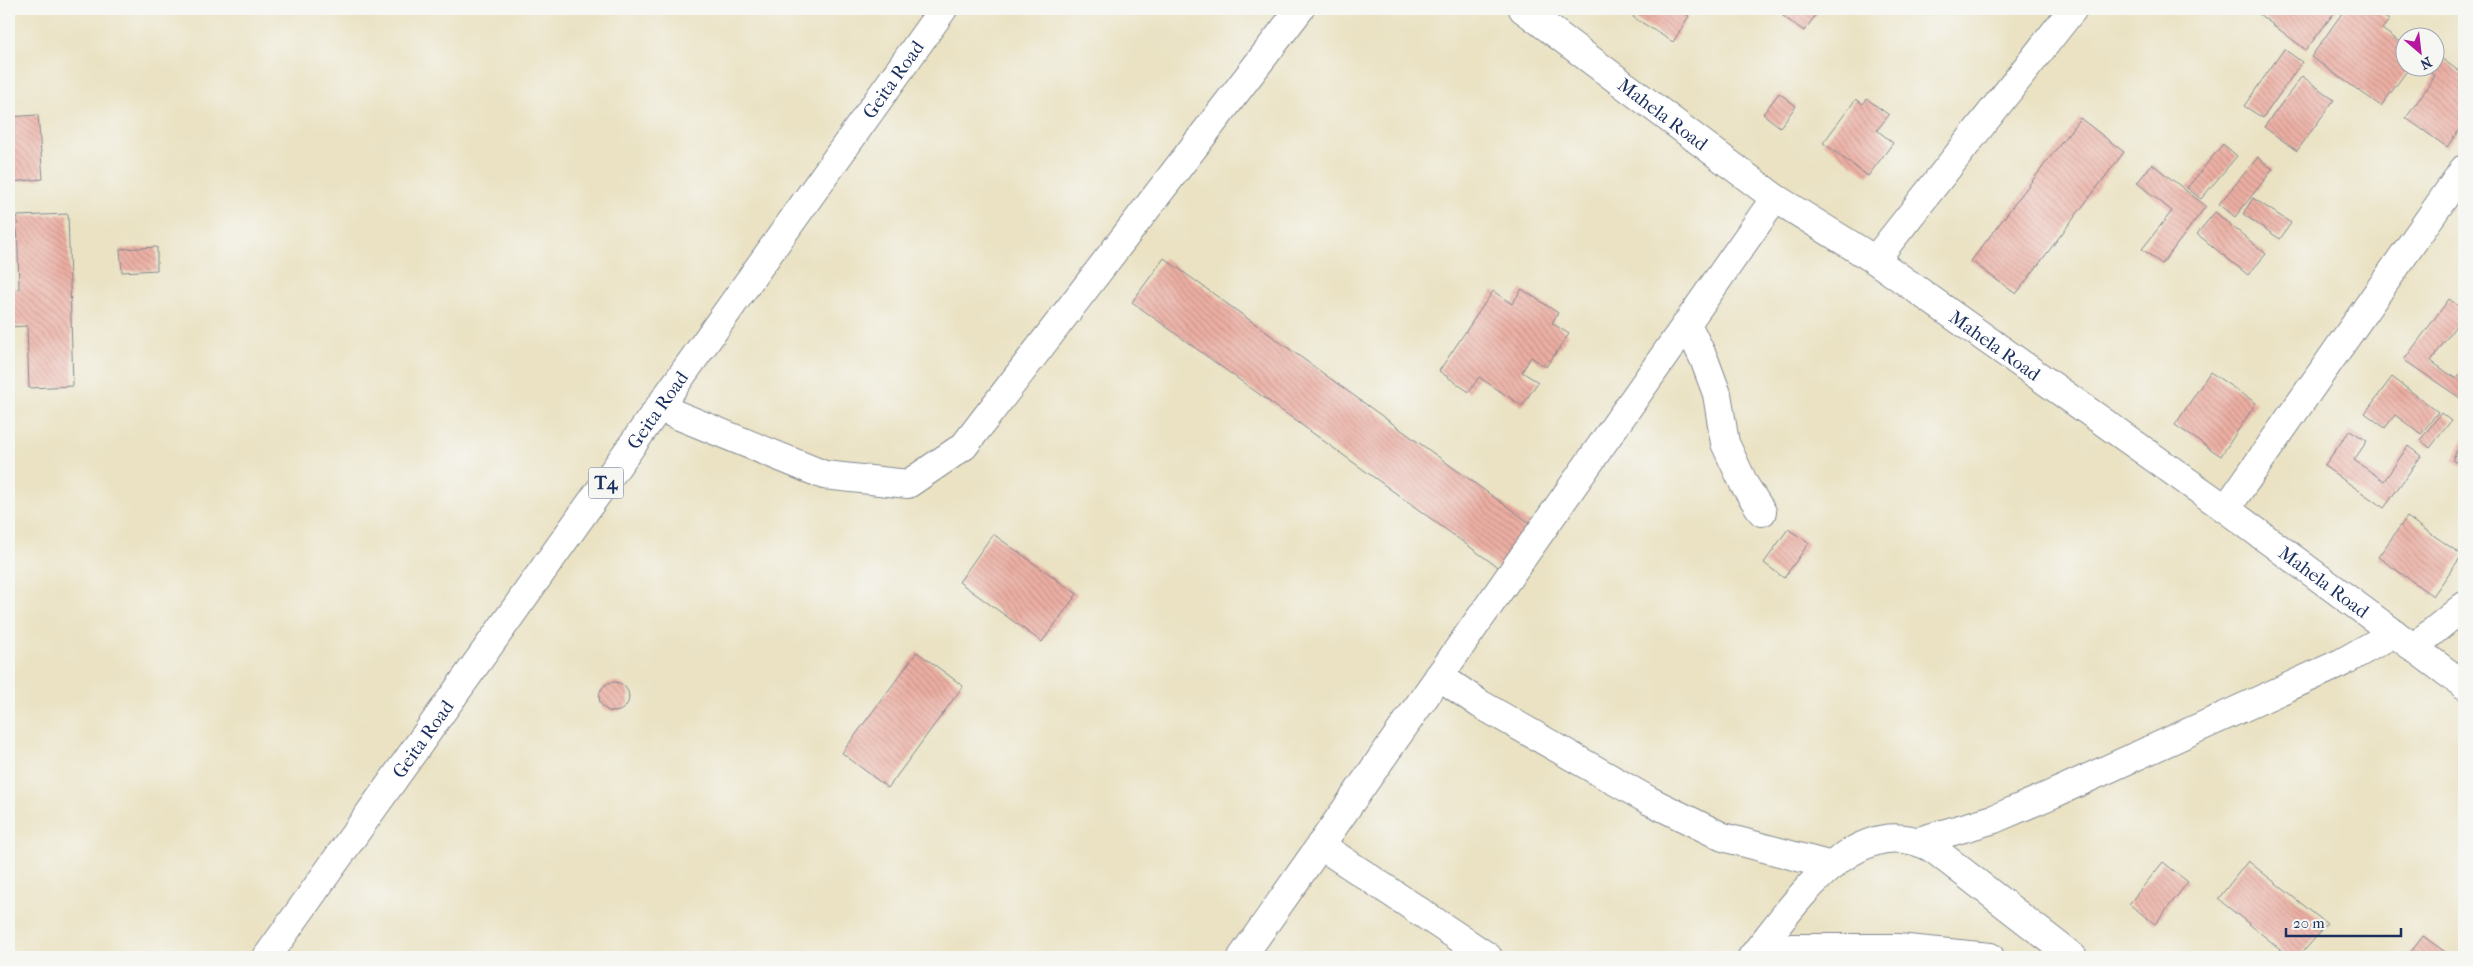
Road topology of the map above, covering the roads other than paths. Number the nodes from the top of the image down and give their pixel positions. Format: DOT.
graph roads {
  1 [pos="943,9"];
  2 [pos="1300,9"];
  3 [pos="2073,9"];
  4 [pos="1541,14"];
  5 [pos="2464,169"];
  6 [pos="1775,198"];
  7 [pos="1875,260"];
  8 [pos="1687,324"];
  9 [pos="660,408"];
  10 [pos="2226,509"];
  11 [pos="1762,512"];
  12 [pos="2464,606"];
  13 [pos="2404,641"];
  14 [pos="1439,676"];
  15 [pos="2464,685"];
  16 [pos="1920,841"];
  17 [pos="1320,845"];
  18 [pos="1832,866"];
  19 [pos="1756,952"];
  20 [pos="268,957"];
  21 [pos="1242,957"];
  22 [pos="1488,957"];
  23 [pos="1990,957"];
  24 [pos="2073,957"];
  1 -- 9 [label="main road, Geita Road / T4"];
  2 -- 9 [label="main road"];
  3 -- 7 [label="main road"];
  4 -- 6 [label="main road, Mahela Road"];
  5 -- 10 [label="main road"];
  6 -- 7 [label="main road, Mahela Road"];
  6 -- 8 [label="main road"];
  7 -- 10 [label="main road, Mahela Road"];
  8 -- 11 [label="main road"];
  8 -- 14 [label="main road"];
  9 -- 20 [label="main road, Geita Road / T4"];
  10 -- 13 [label="main road, Mahela Road"];
  12 -- 13 [label="main road"];
  13 -- 15 [label="main road, Mahela Road"];
  13 -- 16 [label="main road"];
  14 -- 17 [label="main road"];
  14 -- 18 [label="main road"];
  16 -- 18 [label="main road"];
  16 -- 24 [label="main road"];
  17 -- 21 [label="main road"];
  17 -- 22 [label="main road"];
  18 -- 19 [label="main road"];
  19 -- 23 [label="main road"];
}
